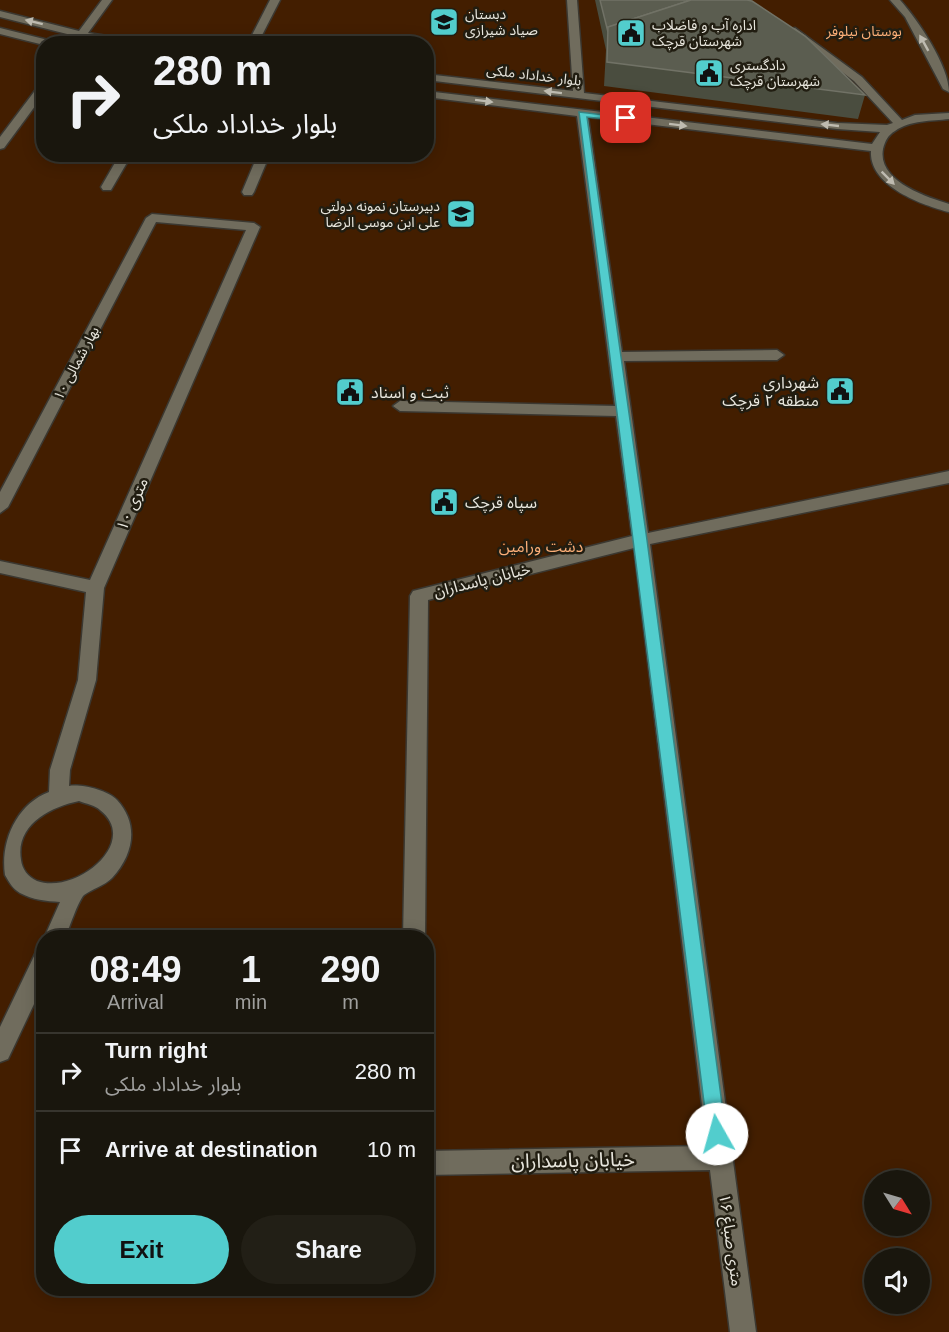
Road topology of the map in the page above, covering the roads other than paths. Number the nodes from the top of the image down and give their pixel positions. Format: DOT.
graph roads {
  1 [pos="108,0"];
  2 [pos="275,0"];
  3 [pos="572,0"];
  4 [pos="895,0"];
  5 [pos="0,14"];
  6 [pos="786,25"];
  7 [pos="0,31"];
  8 [pos="70,36"];
  9 [pos="81,36"];
  10 [pos="257,36"];
  11 [pos="36,40"];
  12 [pos="434,78"];
  13 [pos="949,89"];
  14 [pos="434,95"];
  15 [pos="579,96"];
  16 [pos="36,97"];
  17 [pos="582,113"];
  18 [pos="949,116"];
  19 [pos="893,126"];
  20 [pos="0,145"];
  21 [pos="874,148"];
  22 [pos="121,162"];
  23 [pos="261,162"];
  24 [pos="107,187"];
  25 [pos="248,192"];
  26 [pos="949,208"];
  27 [pos="152,218"];
  28 [pos="777,355"];
  29 [pos="616,357"];
  30 [pos="400,406"];
  31 [pos="623,411"];
  32 [pos="949,477"];
  33 [pos="0,507"];
  34 [pos="641,540"];
  35 [pos="0,567"];
  36 [pos="95,588"];
  37 [pos="59,796"];
  38 [pos="76,890"];
  39 [pos="58,930"];
  40 [pos="414,930"];
  41 [pos="36,976"];
  42 [pos="0,1051"];
  43 [pos="720,1158"];
  44 [pos="434,1163"];
  45 [pos="743,1332"];
  1 -- 9 [label="street"];
  2 -- 10 [label="street"];
  3 -- 15 [label="street"];
  13 -- 4 [label="street, one-way"];
  8 -- 5 [label="street, one-way"];
  6 -- 19 [label="street"];
  7 -- 11 [label="street"];
  15 -- 12 [label="street, بلوار خداداد ملکی, one-way"];
  14 -- 17 [label="street, بلوار خداداد ملکی, one-way"];
  19 -- 15 [label="street, بلوار خداداد ملکی, one-way"];
  16 -- 20 [label="street"];
  17 -- 21 [label="street, بلوار خداداد ملکی, one-way"];
  17 -- 29 [label="street, ۱۶ متری صباغ"];
  18 -- 19 [label="street, بلوار خداداد ملکی"];
  19 -- 21 [label="street"];
  21 -- 26 [label="street, one-way"];
  22 -- 24 [label="street"];
  23 -- 25 [label="street"];
  27 -- 33 [label="street, بهار شمالی ۱۰"];
  27 -- 36 [label="street, ۱۰ متری"];
  28 -- 29 [label="street"];
  29 -- 31 [label="street, ۱۶ متری صباغ"];
  30 -- 31 [label="street"];
  31 -- 34 [label="street, ۱۶ متری صباغ"];
  32 -- 34 [label="street, خیابان پاسداران"];
  34 -- 40 [label="street, خیابان پاسداران"];
  34 -- 43 [label="street, ۱۶ متری صباغ"];
  35 -- 36 [label="street"];
  36 -- 37 [label="street, ۱۰ متری"];
  37 -- 38 [label="street"];
  37 -- 38 [label="street"];
  38 -- 39 [label="street"];
  41 -- 42 [label="street"];
  43 -- 44 [label="street, خیابان پاسداران"];
  43 -- 45 [label="street, ۱۶ متری صباغ"];
}
